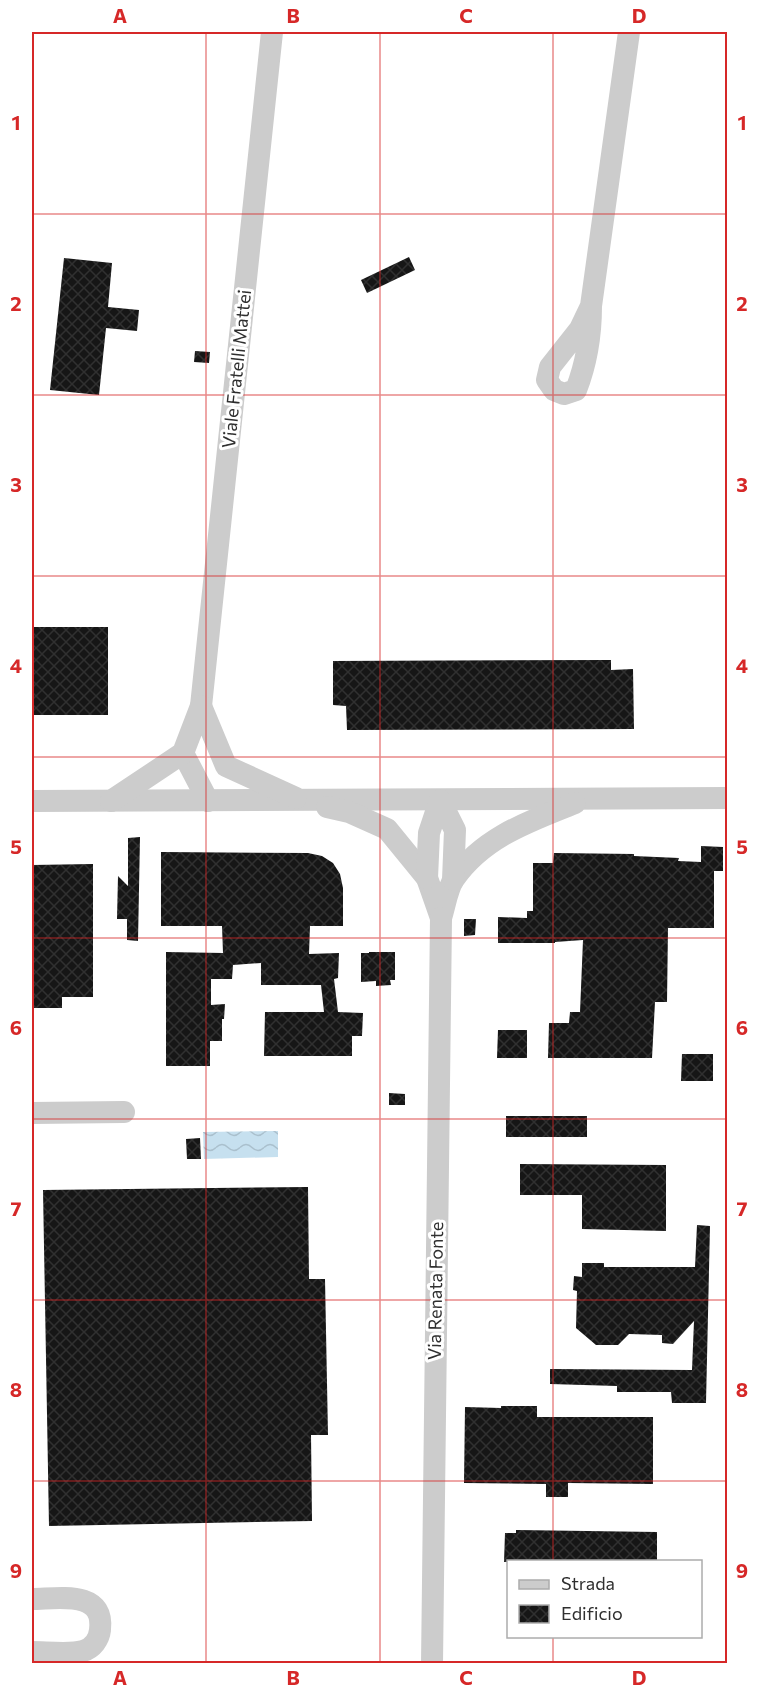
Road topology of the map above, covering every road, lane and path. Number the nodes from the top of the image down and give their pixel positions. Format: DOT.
graph roads {
  1 [pos="272,32"];
  2 [pos="629,32"];
  3 [pos="591,306"];
  4 [pos="201,706"];
  5 [pos="183,753"];
  6 [pos="226,766"];
  7 [pos="728,798"];
  8 [pos="586,799"];
  9 [pos="302,800"];
  10 [pos="440,800"];
  11 [pos="32,801"];
  12 [pos="111,801"];
  13 [pos="208,801"];
  14 [pos="427,878"];
  15 [pos="453,880"];
  16 [pos="441,918"];
  17 [pos="124,1112"];
  18 [pos="32,1113"];
  19 [pos="32,1599"];
  20 [pos="32,1652"];
  21 [pos="432,1664"];
  1 -- 4 [label="street, Viale Fratelli Mattei"];
  2 -- 3 [label="street"];
  4 -- 5 [label="street, Viale Fratelli Mattei"];
  4 -- 6 [label="street, Viale Fratelli Mattei"];
  5 -- 12 [label="street"];
  5 -- 13 [label="street"];
  6 -- 9 [label="street"];
  6 -- 13 [label="street"];
  7 -- 8 [label="street"];
  8 -- 10 [label="street"];
  8 -- 15 [label="street, Via Renata Fonte"];
  9 -- 10 [label="street"];
  9 -- 13 [label="street"];
  9 -- 14 [label="street, Via Renata Fonte"];
  10 -- 14 [label="street, Via Renata Fonte"];
  10 -- 15 [label="street, Via Renata Fonte"];
  11 -- 12 [label="street"];
  12 -- 13 [label="street"];
  14 -- 16 [label="street, Via Renata Fonte"];
  15 -- 16 [label="street, Via Renata Fonte"];
  16 -- 21 [label="street, Via Renata Fonte"];
  17 -- 18 [label="street"];
  19 -- 20 [label="street"];
}
